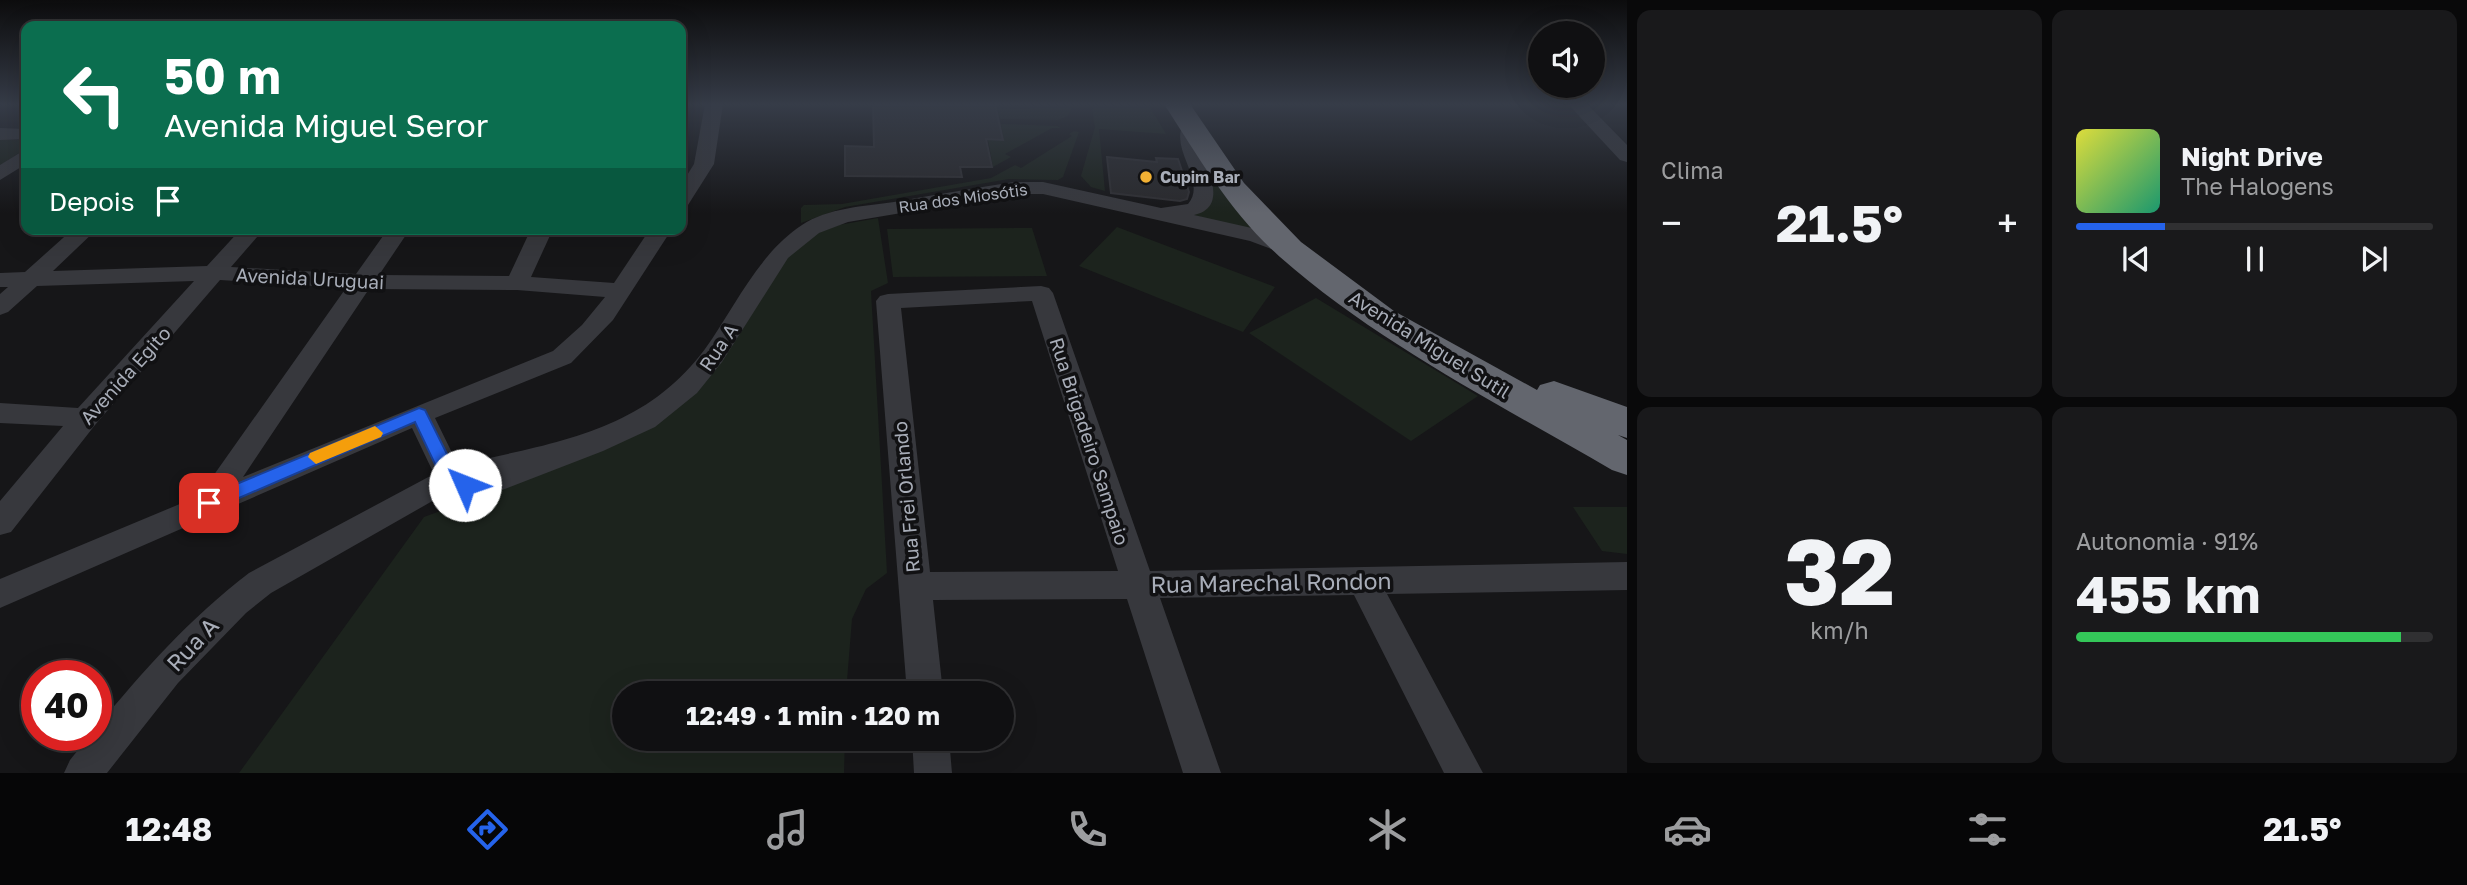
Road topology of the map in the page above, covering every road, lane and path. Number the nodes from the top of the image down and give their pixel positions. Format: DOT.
graph roads {
  1 [pos="708,140"];
  2 [pos="1188,140"];
  3 [pos="1205,140"];
  4 [pos="1212,140"];
  5 [pos="21,159"];
  6 [pos="0,174"];
  7 [pos="686,193"];
  8 [pos="1147,212"];
  9 [pos="820,224"];
  10 [pos="79,235"];
  11 [pos="248,235"];
  12 [pos="395,235"];
  13 [pos="539,235"];
  14 [pos="657,235"];
  15 [pos="1290,249"];
  16 [pos="215,273"];
  17 [pos="0,280"];
  18 [pos="29,280"];
  19 [pos="365,282"];
  20 [pos="517,283"];
  21 [pos="619,291"];
  22 [pos="888,301"];
  23 [pos="0,307"];
  24 [pos="0,413"];
  25 [pos="419,414"];
  26 [pos="85,418"];
  27 [pos="1627,424"];
  28 [pos="1627,459"];
  29 [pos="450,487"];
  30 [pos="209,503"];
  31 [pos="0,523"];
  32 [pos="1627,576"];
  33 [pos="1362,579"];
  34 [pos="1138,585"];
  35 [pos="914,586"];
  36 [pos="0,594"];
  37 [pos="924,681"];
  38 [pos="931,751"];
  39 [pos="83,773"];
  40 [pos="933,773"];
  41 [pos="1202,773"];
  42 [pos="1464,773"];
  1 -- 7 [label="street"];
  2 -- 8 [label="street, Rua dos Miosótis"];
  3 -- 15 [label="highway, Avenida Miguel Sutil"];
  4 -- 27 [label="highway, Avenida Miguel Sutil"];
  5 -- 6 [label="street"];
  8 -- 9 [label="street, Rua dos Miosótis"];
  8 -- 15 [label="street, Rua dos Miosótis"];
  9 -- 29 [label="street, Rua A"];
  10 -- 18 [label="street"];
  11 -- 16 [label="street, Avenida Egito"];
  12 -- 19 [label="street"];
  13 -- 20 [label="street"];
  14 -- 21 [label="street"];
  15 -- 28 [label="highway, Avenida Miguel Sutil"];
  16 -- 18 [label="street, Avenida Uruguai"];
  16 -- 19 [label="street, Avenida Uruguai"];
  16 -- 26 [label="street, Avenida Egito"];
  17 -- 18 [label="street, Avenida Uruguai"];
  18 -- 23 [label="street"];
  19 -- 20 [label="street, Avenida Uruguai"];
  19 -- 30 [label="street"];
  20 -- 21 [label="street, Avenida Uruguai"];
  21 -- 25 [label="street"];
  22 -- 34 [label="street, Rua Brigadeiro Sampaio"];
  22 -- 35 [label="street, Rua Frei Orlando"];
  24 -- 26 [label="street"];
  25 -- 29 [label="street"];
  25 -- 30 [label="street"];
  26 -- 31 [label="street, Avenida Egito"];
  29 -- 39 [label="street, Rua A"];
  30 -- 36 [label="street"];
  32 -- 33 [label="street, Rua Marechal Rondon"];
  33 -- 34 [label="street, Rua Marechal Rondon"];
  33 -- 42 [label="street"];
  34 -- 35 [label="street, Rua Marechal Rondon"];
  34 -- 41 [label="street, Rua Brigadeiro Sampaio"];
  35 -- 37 [label="street, Rua Frei Orlando"];
  38 -- 40 [label="street"];
}
